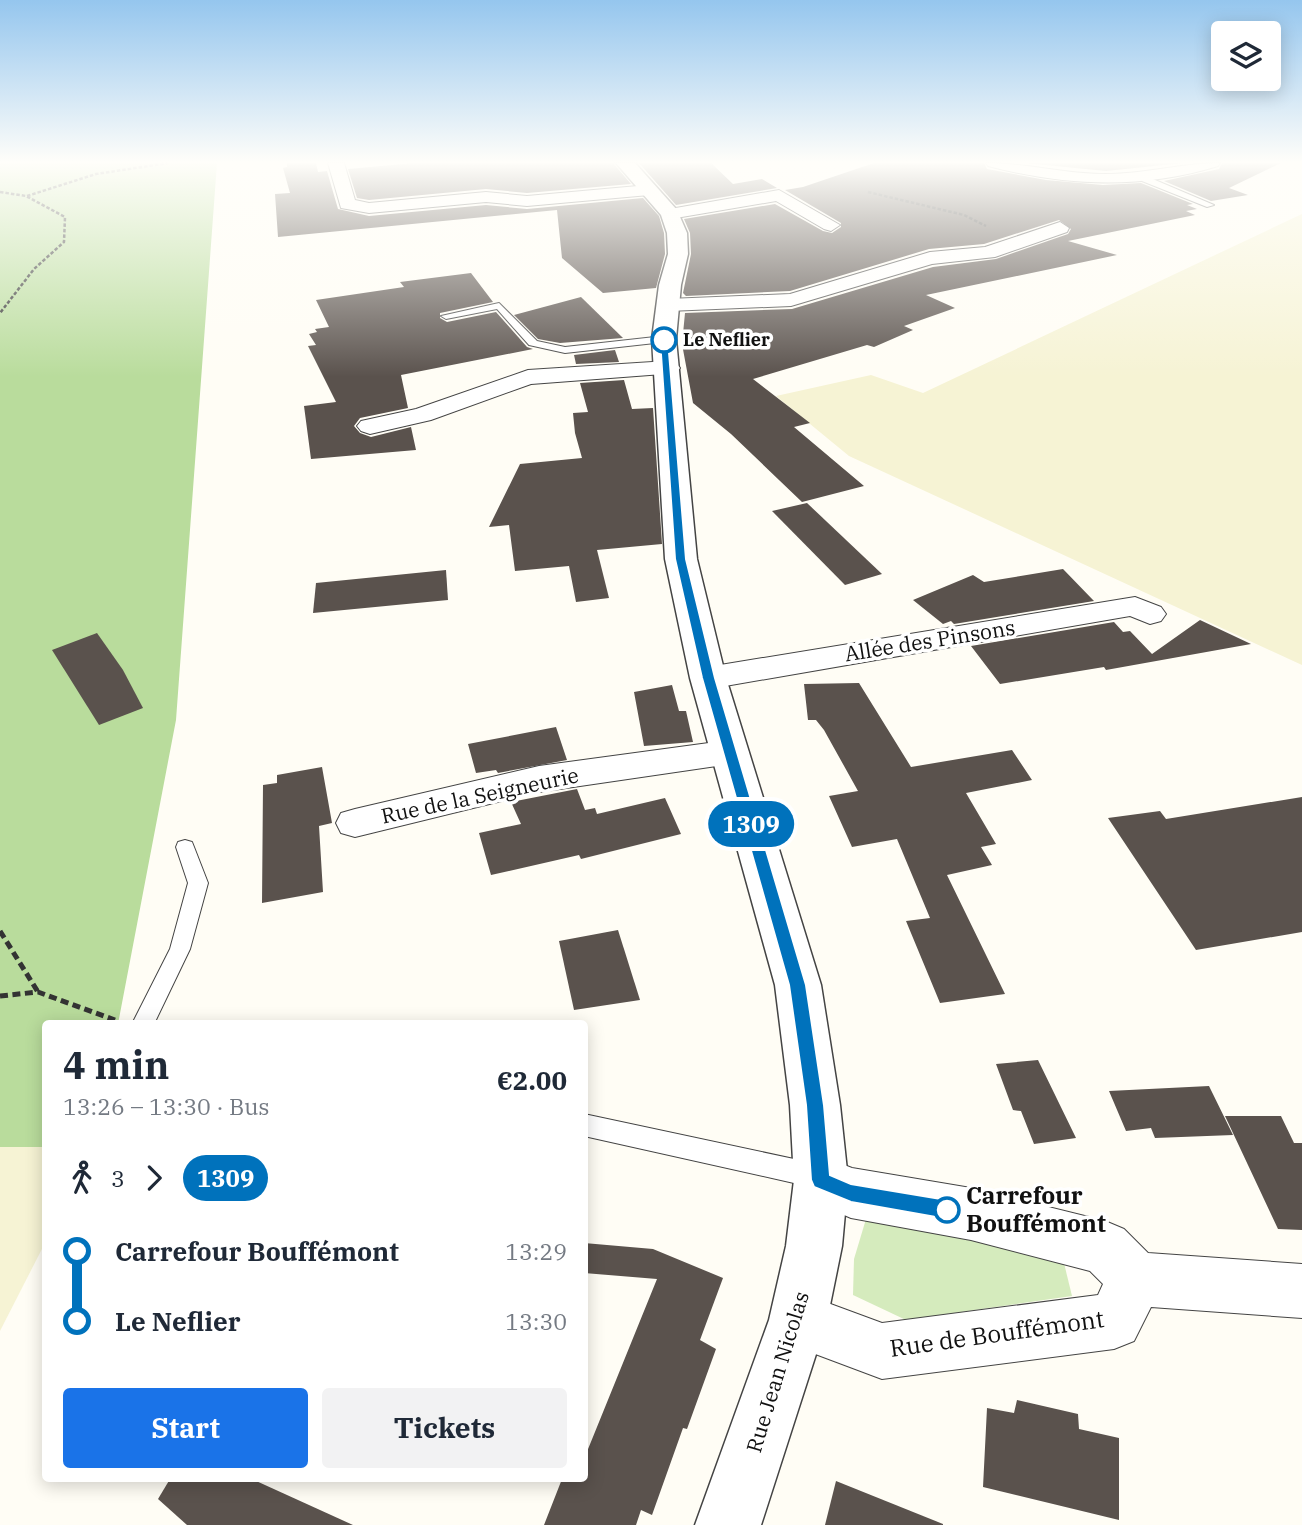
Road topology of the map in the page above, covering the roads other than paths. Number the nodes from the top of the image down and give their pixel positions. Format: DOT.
graph roads {
  1 [pos="677,234"];
  2 [pos="1042,234"];
  3 [pos="668,305"];
  4 [pos="446,316"];
  5 [pos="666,354"];
  6 [pos="370,426"];
  7 [pos="1150,614"];
  8 [pos="708,678"];
  9 [pos="731,753"];
  10 [pos="355,823"];
  11 [pos="185,847"];
  12 [pos="145,1020"];
  13 [pos="588,1126"];
  14 [pos="821,1180"];
  15 [pos="1136,1279"];
  16 [pos="1302,1291"];
  17 [pos="798,1320"];
  18 [pos="729,1525"];
  1 -- 3 [label="street, Rue Jean Nicolas"];
  2 -- 3 [label="street"];
  3 -- 5 [label="street, Rue Jean Nicolas"];
  4 -- 5 [label="lane"];
  5 -- 6 [label="street"];
  5 -- 8 [label="street, Rue Jean Nicolas"];
  7 -- 8 [label="street, Allée des Pinsons"];
  8 -- 9 [label="street, Rue Jean Nicolas"];
  9 -- 10 [label="street, Rue de la Seigneurie"];
  9 -- 14 [label="street, Rue Jean Nicolas"];
  11 -- 12 [label="lane"];
  13 -- 14 [label="lane"];
  14 -- 15 [label="street"];
  14 -- 17 [label="street, Rue Jean Nicolas"];
  15 -- 16 [label="street"];
  15 -- 17 [label="street, Rue de Bouffémont"];
  17 -- 18 [label="street, Rue Jean Nicolas"];
}
